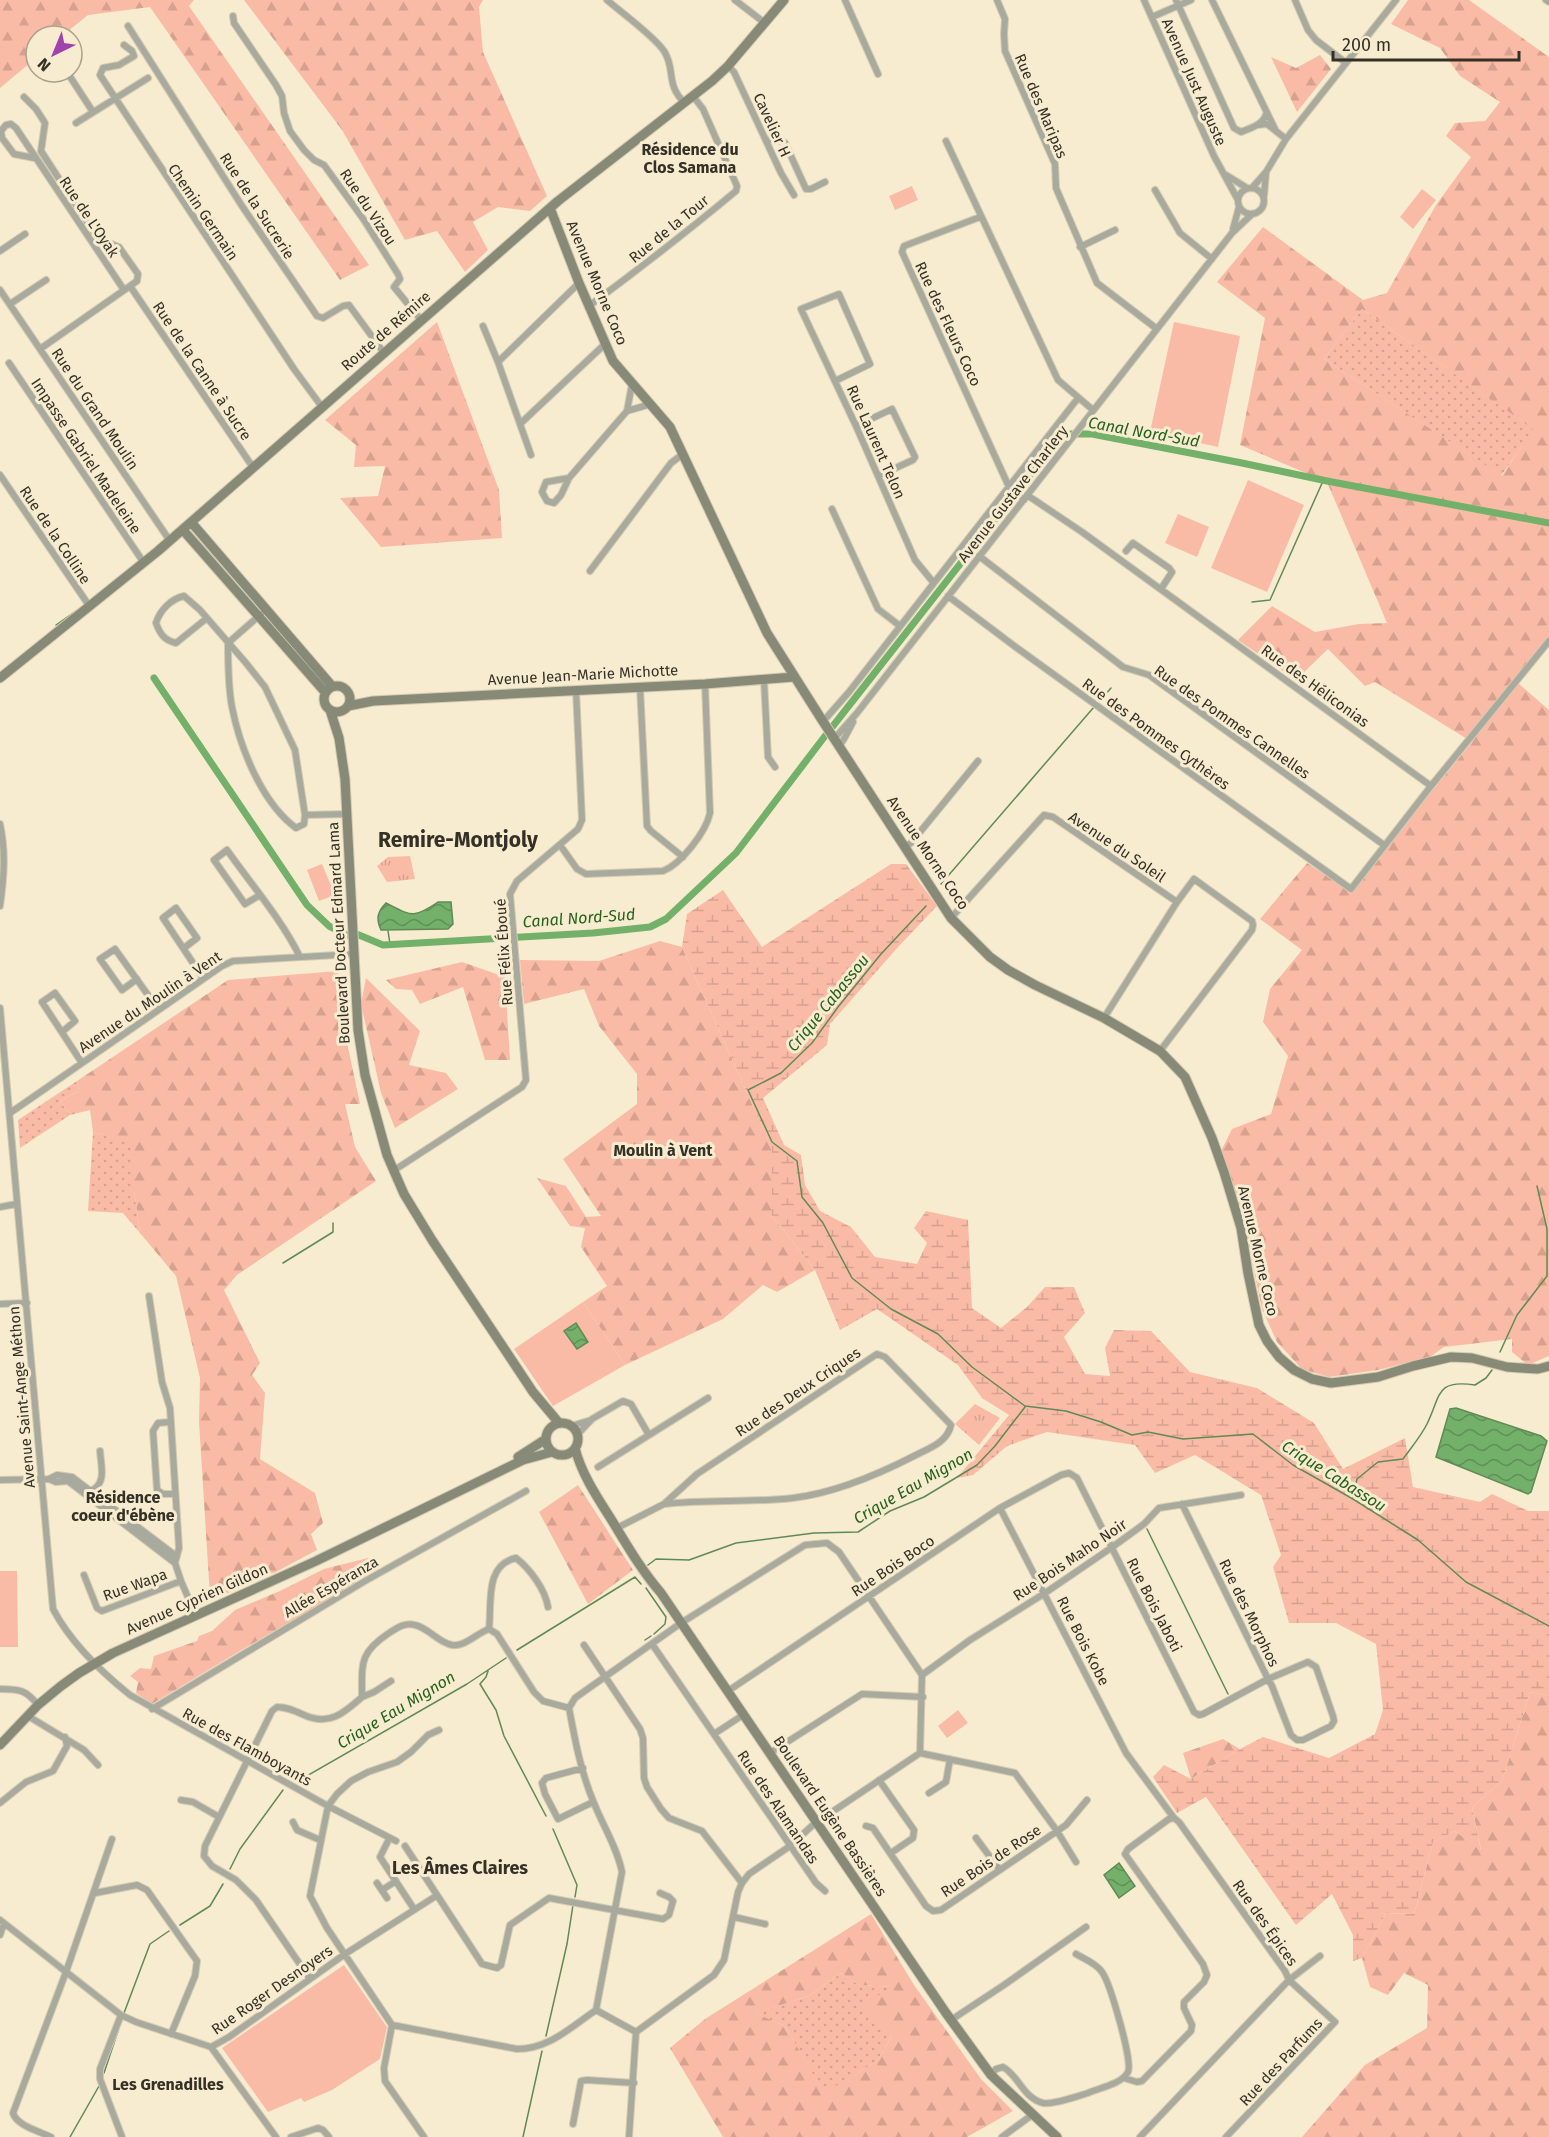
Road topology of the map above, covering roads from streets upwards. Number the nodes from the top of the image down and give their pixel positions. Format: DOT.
graph roads {
  1 [pos="607,0"];
  2 [pos="735,0"];
  3 [pos="784,0"];
  4 [pos="845,0"];
  5 [pos="997,0"];
  6 [pos="1144,0"];
  7 [pos="1191,0"];
  8 [pos="1212,0"];
  9 [pos="1294,0"];
  10 [pos="1396,0"];
  11 [pos="1177,3"];
  12 [pos="233,16"];
  13 [pos="1152,17"];
  14 [pos="765,23"];
  15 [pos="128,26"];
  16 [pos="123,45"];
  17 [pos="1346,63"];
  18 [pos="728,66"];
  19 [pos="878,74"];
  20 [pos="148,78"];
  21 [pos="75,84"];
  22 [pos="695,96"];
  23 [pos="24,97"];
  24 [pos="115,100"];
  25 [pos="685,103"];
  26 [pos="93,111"];
  27 [pos="1266,114"];
  28 [pos="76,123"];
  29 [pos="1257,125"];
  30 [pos="1275,129"];
  31 [pos="1287,139"];
  32 [pos="768,140"];
  33 [pos="946,141"];
  34 [pos="34,158"];
  35 [pos="1266,172"];
  36 [pos="1223,173"];
  37 [pos="825,182"];
  38 [pos="1250,188"];
  39 [pos="1155,189"];
  40 [pos="794,195"];
  41 [pos="1264,196"];
  42 [pos="1238,200"];
  43 [pos="1239,207"];
  44 [pos="550,208"];
  45 [pos="1252,214"];
  46 [pos="980,217"];
  47 [pos="1115,230"];
  48 [pos="1232,233"];
  49 [pos="25,234"];
  50 [pos="1080,247"];
  51 [pos="0,251"];
  52 [pos="1212,259"];
  53 [pos="46,280"];
  54 [pos="579,283"];
  55 [pos="127,288"];
  56 [pos="0,290"];
  57 [pos="10,304"];
  58 [pos="589,306"];
  59 [pos="421,320"];
  60 [pos="483,326"];
  61 [pos="1157,329"];
  62 [pos="605,344"];
  63 [pos="40,349"];
  64 [pos="384,352"];
  65 [pos="498,362"];
  66 [pos="9,363"];
  67 [pos="835,381"];
  68 [pos="632,384"];
  69 [pos="1078,398"];
  70 [pos="651,404"];
  71 [pos="322,407"];
  72 [pos="1089,407"];
  73 [pos="627,411"];
  74 [pos="521,423"];
  75 [pos="856,426"];
  76 [pos="683,454"];
  77 [pos="531,455"];
  78 [pos="256,467"];
  79 [pos="0,475"];
  80 [pos="878,476"];
  81 [pos="569,478"];
  82 [pos="1010,488"];
  83 [pos="1024,498"];
  84 [pos="832,509"];
  85 [pos="191,522"];
  86 [pos="183,530"];
  87 [pos="170,541"];
  88 [pos="1126,551"];
  89 [pos="979,556"];
  90 [pos="144,563"];
  91 [pos="590,571"];
  92 [pos="933,582"];
  93 [pos="1161,589"];
  94 [pos="948,596"];
  95 [pos="90,607"];
  96 [pos="262,612"];
  97 [pos="207,618"];
  98 [pos="900,626"];
  99 [pos="1549,641"];
  100 [pos="228,643"];
  101 [pos="794,677"];
  102 [pos="0,678"];
  103 [pos="764,680"];
  104 [pos="705,684"];
  105 [pos="640,687"];
  106 [pos="329,689"];
  107 [pos="576,690"];
  108 [pos="348,691"];
  109 [pos="373,701"];
  110 [pos="345,708"];
  111 [pos="330,710"];
  112 [pos="822,720"];
  113 [pos="339,738"];
  114 [pos="836,742"];
  115 [pos="978,762"];
  116 [pos="775,767"];
  117 [pos="1431,786"];
  118 [pos="348,814"];
  119 [pos="305,815"];
  120 [pos="0,824"];
  121 [pos="560,845"];
  122 [pos="1384,845"];
  123 [pos="905,847"];
  124 [pos="683,857"];
  125 [pos="2,867"];
  126 [pos="260,895"];
  127 [pos="1177,902"];
  128 [pos="0,906"];
  129 [pos="951,918"];
  130 [pos="184,948"];
  131 [pos="354,954"];
  132 [pos="300,957"];
  133 [pos="202,978"];
  134 [pos="137,980"];
  135 [pos="0,1008"];
  136 [pos="158,1009"];
  137 [pos="0,1013"];
  138 [pos="1104,1018"];
  139 [pos="62,1032"];
  140 [pos="1160,1051"];
  141 [pos="82,1063"];
  142 [pos="10,1113"];
  143 [pos="394,1170"];
  144 [pos="16,1204"];
  145 [pos="0,1207"];
  146 [pos="149,1296"];
  147 [pos="27,1303"];
  148 [pos="0,1304"];
  149 [pos="1549,1366"];
  150 [pos="533,1392"];
  151 [pos="708,1398"];
  152 [pos="592,1419"];
  153 [pos="170,1422"];
  154 [pos="559,1423"];
  155 [pos="571,1426"];
  156 [pos="549,1429"];
  157 [pos="577,1435"];
  158 [pos="650,1435"];
  159 [pos="546,1439"];
  160 [pos="575,1448"];
  161 [pos="100,1451"];
  162 [pos="552,1452"];
  163 [pos="566,1454"];
  164 [pos="598,1467"];
  165 [pos="1077,1478"];
  166 [pos="0,1480"];
  167 [pos="45,1480"];
  168 [pos="679,1490"];
  169 [pos="91,1491"];
  170 [pos="526,1491"];
  171 [pos="175,1494"];
  172 [pos="1241,1495"];
  173 [pos="597,1496"];
  174 [pos="685,1502"];
  175 [pos="664,1504"];
  176 [pos="1182,1504"];
  177 [pos="425,1507"];
  178 [pos="1000,1508"];
  179 [pos="617,1528"];
  180 [pos="146,1537"];
  181 [pos="1112,1548"];
  182 [pos="176,1559"];
  183 [pos="84,1575"];
  184 [pos="181,1581"];
  185 [pos="1045,1593"];
  186 [pos="869,1597"];
  187 [pos="548,1607"];
  188 [pos="196,1616"];
  189 [pos="681,1623"];
  190 [pos="489,1629"];
  191 [pos="652,1644"];
  192 [pos="584,1645"];
  193 [pos="94,1663"];
  194 [pos="922,1675"];
  195 [pos="606,1677"];
  196 [pos="1268,1679"];
  197 [pos="391,1681"];
  198 [pos="0,1689"];
  199 [pos="728,1691"];
  200 [pos="362,1697"];
  201 [pos="923,1697"];
  202 [pos="38,1705"];
  203 [pos="152,1708"];
  204 [pos="569,1708"];
  205 [pos="743,1715"];
  206 [pos="28,1716"];
  207 [pos="439,1730"];
  208 [pos="714,1734"];
  209 [pos="65,1737"];
  210 [pos="0,1745"];
  211 [pos="770,1753"];
  212 [pos="920,1753"];
  213 [pos="247,1760"];
  214 [pos="950,1760"];
  215 [pos="98,1765"];
  216 [pos="583,1768"];
  217 [pos="879,1780"];
  218 [pos="929,1793"];
  219 [pos="181,1800"];
  220 [pos="1087,1800"];
  221 [pos="593,1802"];
  222 [pos="0,1803"];
  223 [pos="328,1806"];
  224 [pos="219,1817"];
  225 [pos="1174,1818"];
  226 [pos="293,1822"];
  227 [pos="816,1822"];
  228 [pos="866,1826"];
  229 [pos="1057,1831"];
  230 [pos="976,1838"];
  231 [pos="112,1839"];
  232 [pos="320,1840"];
  233 [pos="405,1846"];
  234 [pos="790,1846"];
  235 [pos="891,1853"];
  236 [pos="1076,1862"];
  237 [pos="999,1869"];
  238 [pos="396,1881"];
  239 [pos="377,1883"];
  240 [pos="742,1883"];
  241 [pos="382,1890"];
  242 [pos="825,1891"];
  243 [pos="94,1893"];
  244 [pos="660,1893"];
  245 [pos="436,1896"];
  246 [pos="387,1898"];
  247 [pos="414,1909"];
  248 [pos="616,1910"];
  249 [pos="734,1917"];
  250 [pos="2,1922"];
  251 [pos="765,1924"];
  252 [pos="1086,1927"];
  253 [pos="0,1935"];
  254 [pos="345,1954"];
  255 [pos="1076,1954"];
  256 [pos="1320,1956"];
  257 [pos="66,1972"];
  258 [pos="310,1979"];
  259 [pos="1289,1980"];
  260 [pos="596,2010"];
  261 [pos="121,2015"];
  262 [pos="951,2020"];
  263 [pos="392,2025"];
  264 [pos="636,2032"];
  265 [pos="171,2034"];
  266 [pos="211,2047"];
  267 [pos="991,2075"];
  268 [pos="1124,2078"];
  269 [pos="634,2083"];
  270 [pos="1032,2115"];
  271 [pos="573,2124"];
  272 [pos="51,2137"];
  273 [pos="123,2137"];
  274 [pos="276,2137"];
  275 [pos="291,2137"];
  276 [pos="328,2137"];
  277 [pos="424,2137"];
  278 [pos="629,2137"];
  279 [pos="1002,2137"];
  280 [pos="1057,2137"];
  281 [pos="1140,2137"];
  282 [pos="1226,2137"];
  1 -- 25 [label="street"];
  2 -- 14 [label="street"];
  3 -- 14 [label="street, Route de Rémire"];
  4 -- 19 [label="street"];
  5 -- 50 [label="street, Rue des Maripas"];
  6 -- 13 [label="street, Avenue Just Auguste"];
  7 -- 11 [label="street"];
  8 -- 27 [label="street"];
  9 -- 17 [label="street"];
  10 -- 17 [label="street"];
  11 -- 13 [label="street"];
  11 -- 29 [label="street"];
  12 -- 59 [label="street, Rue du Vizou"];
  13 -- 36 [label="street, Avenue Just Auguste"];
  14 -- 18 [label="street, Route de Rémire"];
  15 -- 64 [label="street, Rue de la Sucrerie"];
  16 -- 24 [label="street, Chemin Germain"];
  17 -- 31 [label="street"];
  18 -- 22 [label="street, Route de Rémire"];
  18 -- 32 [label="street, Cavelier H"];
  20 -- 24 [label="street"];
  21 -- 26 [label="street"];
  22 -- 25 [label="street, Route de Rémire"];
  22 -- 58 [label="street, Rue de la Tour"];
  23 -- 55 [label="street"];
  24 -- 26 [label="street"];
  24 -- 71 [label="street, Chemin Germain"];
  25 -- 44 [label="street, Route de Rémire"];
  26 -- 28 [label="street"];
  27 -- 29 [label="street"];
  27 -- 30 [label="street"];
  29 -- 30 [label="street"];
  30 -- 31 [label="street"];
  31 -- 35 [label="street"];
  32 -- 37 [label="street"];
  32 -- 40 [label="street, Cavelier H"];
  33 -- 46 [label="street"];
  34 -- 34 [label="street, Rue de L'Oyak"];
  34 -- 55 [label="street, Rue de L'Oyak"];
  35 -- 38 [label="street"];
  35 -- 41 [label="street"];
  36 -- 38 [label="street"];
  36 -- 42 [label="street, Avenue Just Auguste"];
  38 -- 41 [label="street"];
  38 -- 42 [label="street"];
  39 -- 52 [label="street"];
  41 -- 45 [label="street"];
  42 -- 43 [label="street"];
  43 -- 45 [label="street"];
  43 -- 48 [label="street, Avenue Gustave Charlery"];
  44 -- 54 [label="street, Avenue Morne Coco"];
  44 -- 59 [label="street, Route de Rémire"];
  45 -- 48 [label="street, Avenue Gustave Charlery"];
  46 -- 69 [label="street"];
  46 -- 82 [label="street, Rue des Fleurs Coco"];
  47 -- 50 [label="street"];
  48 -- 52 [label="street, Avenue Gustave Charlery"];
  49 -- 51 [label="street"];
  50 -- 61 [label="street, Rue des Maripas"];
  52 -- 61 [label="street, Avenue Gustave Charlery"];
  53 -- 57 [label="street"];
  54 -- 58 [label="street, Avenue Morne Coco"];
  54 -- 65 [label="street"];
  55 -- 63 [label="street"];
  55 -- 78 [label="street, Rue de la Canne à Sucre"];
  56 -- 57 [label="street, Rue du Grand Moulin"];
  57 -- 63 [label="street, Rue du Grand Moulin"];
  58 -- 62 [label="street, Avenue Morne Coco"];
  59 -- 64 [label="street, Route de Rémire"];
  60 -- 65 [label="street"];
  61 -- 72 [label="street, Avenue Gustave Charlery"];
  62 -- 68 [label="street, Avenue Morne Coco"];
  62 -- 74 [label="street"];
  63 -- 87 [label="street, Rue du Grand Moulin"];
  64 -- 71 [label="street, Route de Rémire"];
  65 -- 74 [label="street"];
  66 -- 90 [label="street, Impasse Gabriel Madeleine"];
  67 -- 67 [label="street, Rue Laurent Telon"];
  67 -- 75 [label="street, Rue Laurent Telon"];
  68 -- 70 [label="street, Avenue Morne Coco"];
  68 -- 73 [label="street"];
  69 -- 72 [label="street"];
  69 -- 82 [label="street, Avenue Gustave Charlery"];
  70 -- 73 [label="street"];
  70 -- 76 [label="street, Avenue Morne Coco"];
  71 -- 78 [label="street, Route de Rémire"];
  72 -- 83 [label="street, Avenue Gustave Charlery"];
  73 -- 81 [label="street"];
  74 -- 77 [label="street"];
  75 -- 80 [label="street, Rue Laurent Telon"];
  75 -- 80 [label="street"];
  76 -- 91 [label="street"];
  76 -- 101 [label="street, Avenue Morne Coco"];
  78 -- 85 [label="street, Route de Rémire"];
  79 -- 95 [label="street, Rue de la Colline"];
  80 -- 92 [label="street, Rue Laurent Telon"];
  81 -- 81 [label="street"];
  82 -- 83 [label="street, Rue des Héliconias"];
  82 -- 92 [label="street, Avenue Gustave Charlery"];
  83 -- 89 [label="street, Avenue Gustave Charlery"];
  83 -- 93 [label="street, Rue des Héliconias"];
  84 -- 98 [label="street"];
  85 -- 86 [label="street, Route de Rémire"];
  85 -- 96 [label="street"];
  86 -- 87 [label="street, Route de Rémire"];
  86 -- 96 [label="street"];
  87 -- 90 [label="street, Route de Rémire"];
  88 -- 93 [label="street"];
  89 -- 94 [label="street, Avenue Gustave Charlery"];
  89 -- 122 [label="street, Rue des Pommes Cannelles"];
  90 -- 95 [label="street, Route de Rémire"];
  92 -- 98 [label="street, Avenue Gustave Charlery"];
  93 -- 117 [label="street, Rue des Héliconias"];
  94 -- 114 [label="street, Avenue Gustave Charlery"];
  94 -- 122 [label="street, Rue des Pommes Cythères"];
  95 -- 102 [label="street, Route de Rémire"];
  96 -- 100 [label="street"];
  96 -- 106 [label="street"];
  97 -- 97 [label="street"];
  97 -- 100 [label="street"];
  98 -- 112 [label="street, Avenue Gustave Charlery"];
  99 -- 117 [label="street"];
  100 -- 119 [label="street"];
  100 -- 119 [label="street"];
  101 -- 103 [label="street, Avenue Jean-Marie Michotte"];
  101 -- 112 [label="street, Avenue Morne Coco"];
  103 -- 104 [label="street, Avenue Jean-Marie Michotte"];
  103 -- 116 [label="street"];
  104 -- 105 [label="street, Avenue Jean-Marie Michotte"];
  104 -- 124 [label="street"];
  105 -- 107 [label="street, Avenue Jean-Marie Michotte"];
  105 -- 124 [label="street"];
  106 -- 108 [label="street"];
  106 -- 111 [label="street"];
  107 -- 109 [label="street, Avenue Jean-Marie Michotte"];
  107 -- 121 [label="street, Rue Félix Éboué"];
  108 -- 109 [label="street, Avenue Jean-Marie Michotte"];
  108 -- 110 [label="street"];
  109 -- 110 [label="street, Avenue Jean-Marie Michotte"];
  110 -- 111 [label="street"];
  110 -- 113 [label="street, Boulevard Docteur Edmard Lama"];
  111 -- 113 [label="street, Boulevard Docteur Edmard Lama"];
  112 -- 114 [label="street, Avenue Morne Coco"];
  113 -- 118 [label="street, Boulevard Docteur Edmard Lama"];
  114 -- 123 [label="street, Avenue Morne Coco"];
  115 -- 123 [label="street"];
  117 -- 122 [label="street"];
  118 -- 119 [label="street"];
  118 -- 131 [label="street, Boulevard Docteur Edmard Lama"];
  120 -- 125 [label="street"];
  121 -- 124 [label="street"];
  121 -- 143 [label="street, Rue Félix Éboué"];
  123 -- 129 [label="street, Avenue Morne Coco"];
  125 -- 128 [label="street"];
  126 -- 126 [label="street"];
  126 -- 132 [label="street"];
  127 -- 129 [label="street, Avenue du Soleil"];
  127 -- 138 [label="street"];
  127 -- 140 [label="street"];
  129 -- 138 [label="street, Avenue Morne Coco"];
  130 -- 130 [label="street"];
  130 -- 133 [label="street"];
  131 -- 132 [label="street, Avenue du Moulin à Vent"];
  131 -- 143 [label="street, Boulevard Docteur Edmard Lama"];
  132 -- 133 [label="street, Avenue du Moulin à Vent"];
  133 -- 136 [label="street, Avenue du Moulin à Vent"];
  134 -- 134 [label="street"];
  134 -- 136 [label="street"];
  135 -- 137 [label="street, Avenue Saint-Ange Méthon"];
  136 -- 141 [label="street, Avenue du Moulin à Vent"];
  137 -- 142 [label="street, Avenue Saint-Ange Méthon"];
  138 -- 140 [label="street, Avenue Morne Coco"];
  139 -- 139 [label="street"];
  139 -- 141 [label="street"];
  140 -- 149 [label="street, Avenue Morne Coco"];
  141 -- 142 [label="street, Avenue du Moulin à Vent"];
  142 -- 144 [label="street, Avenue Saint-Ange Méthon"];
  143 -- 150 [label="street, Boulevard Docteur Edmard Lama"];
  144 -- 145 [label="street"];
  144 -- 147 [label="street, Avenue Saint-Ange Méthon"];
  146 -- 153 [label="street"];
  147 -- 148 [label="street"];
  147 -- 167 [label="street, Avenue Saint-Ange Méthon"];
  150 -- 154 [label="street, Boulevard Docteur Edmard Lama"];
  150 -- 156 [label="street, Boulevard Docteur Edmard Lama"];
  151 -- 158 [label="street"];
  152 -- 155 [label="street"];
  152 -- 157 [label="street"];
  152 -- 158 [label="street"];
  153 -- 171 [label="street"];
  153 -- 171 [label="street"];
  154 -- 155 [label="street"];
  154 -- 156 [label="street"];
  155 -- 157 [label="street"];
  156 -- 159 [label="street"];
  157 -- 160 [label="street"];
  158 -- 164 [label="street"];
  159 -- 162 [label="street"];
  159 -- 177 [label="street, Avenue Cyprien Gildon"];
  160 -- 163 [label="street"];
  160 -- 173 [label="street, Boulevard Eugène Bassières"];
  161 -- 169 [label="street"];
  162 -- 163 [label="street"];
  162 -- 177 [label="street, Avenue Cyprien Gildon"];
  163 -- 173 [label="street, Boulevard Eugène Bassières"];
  165 -- 178 [label="street, Rue Bois Boco"];
  165 -- 181 [label="street, Rue Bois Jaboti"];
  166 -- 167 [label="street"];
  167 -- 169 [label="street"];
  167 -- 180 [label="street"];
  167 -- 193 [label="street, Avenue Saint-Ange Méthon"];
  168 -- 174 [label="street"];
  168 -- 174 [label="street, Rue des Deux Criques"];
  168 -- 175 [label="street, Rue des Deux Criques"];
  169 -- 180 [label="street"];
  170 -- 203 [label="street, Allée Espéranza"];
  171 -- 182 [label="street"];
  172 -- 176 [label="street, Rue Bois Maho Noir"];
  173 -- 179 [label="street, Boulevard Eugène Bassières"];
  174 -- 175 [label="street, Rue des Deux Criques"];
  175 -- 179 [label="street, Rue des Deux Criques"];
  176 -- 181 [label="street, Rue Bois Maho Noir"];
  176 -- 196 [label="street, Rue des Morphos"];
  177 -- 188 [label="street, Avenue Cyprien Gildon"];
  178 -- 185 [label="street, Rue Bois Kobe"];
  178 -- 186 [label="street, Rue Bois Boco"];
  179 -- 189 [label="street, Boulevard Eugène Bassières"];
  180 -- 182 [label="street"];
  181 -- 185 [label="street, Rue Bois Maho Noir"];
  181 -- 196 [label="street, Rue Bois Jaboti"];
  182 -- 184 [label="street"];
  183 -- 184 [label="street, Rue Wapa"];
  184 -- 188 [label="street"];
  185 -- 194 [label="street, Rue Bois Maho Noir"];
  185 -- 225 [label="street, Rue Bois Kobe"];
  186 -- 189 [label="street"];
  186 -- 194 [label="street"];
  186 -- 199 [label="street, Rue Bois Boco"];
  187 -- 190 [label="street"];
  188 -- 193 [label="street, Avenue Cyprien Gildon"];
  189 -- 191 [label="street"];
  189 -- 199 [label="street, Boulevard Eugène Bassières"];
  190 -- 200 [label="street"];
  190 -- 204 [label="street"];
  191 -- 195 [label="street"];
  191 -- 208 [label="street, Rue des Alamandas"];
  192 -- 195 [label="street"];
  193 -- 202 [label="street, Avenue Cyprien Gildon"];
  193 -- 203 [label="street, Rue des Flamboyants"];
  194 -- 201 [label="street"];
  195 -- 204 [label="street"];
  195 -- 240 [label="street"];
  196 -- 196 [label="street, Rue des Morphos"];
  197 -- 200 [label="street"];
  198 -- 202 [label="street"];
  199 -- 205 [label="street, Boulevard Eugène Bassières"];
  200 -- 213 [label="street"];
  201 -- 211 [label="street"];
  201 -- 212 [label="street"];
  202 -- 206 [label="street, Avenue Cyprien Gildon"];
  203 -- 213 [label="street, Rue des Flamboyants"];
  204 -- 216 [label="street"];
  205 -- 208 [label="street"];
  205 -- 211 [label="street, Boulevard Eugène Bassières"];
  206 -- 209 [label="street"];
  206 -- 210 [label="street, Avenue Cyprien Gildon"];
  207 -- 223 [label="street"];
  208 -- 234 [label="street, Rue des Alamandas"];
  209 -- 215 [label="street"];
  209 -- 222 [label="street"];
  211 -- 227 [label="street, Boulevard Eugène Bassières"];
  212 -- 214 [label="street"];
  212 -- 217 [label="street"];
  213 -- 223 [label="street, Rue des Flamboyants"];
  213 -- 224 [label="street"];
  214 -- 218 [label="street"];
  214 -- 229 [label="street"];
  216 -- 221 [label="street"];
  216 -- 221 [label="street"];
  217 -- 227 [label="street"];
  217 -- 235 [label="street"];
  219 -- 224 [label="street"];
  220 -- 229 [label="street, Rue Bois de Rose"];
  221 -- 248 [label="street"];
  223 -- 232 [label="street"];
  223 -- 238 [label="street, Rue des Flamboyants"];
  224 -- 258 [label="street"];
  225 -- 259 [label="street, Rue des Épices"];
  225 -- 268 [label="street"];
  226 -- 232 [label="street"];
  227 -- 234 [label="street"];
  227 -- 262 [label="street, Boulevard Eugène Bassières"];
  228 -- 235 [label="street, Rue Bois de Rose"];
  229 -- 236 [label="street"];
  229 -- 237 [label="street, Rue Bois de Rose"];
  230 -- 237 [label="street"];
  231 -- 243 [label="street"];
  232 -- 254 [label="street"];
  233 -- 245 [label="street"];
  234 -- 240 [label="street"];
  234 -- 242 [label="street, Rue des Alamandas"];
  235 -- 237 [label="street, Rue Bois de Rose"];
  238 -- 241 [label="street"];
  238 -- 247 [label="street"];
  239 -- 241 [label="street"];
  240 -- 249 [label="street"];
  241 -- 246 [label="street"];
  243 -- 257 [label="street"];
  243 -- 265 [label="street"];
  244 -- 248 [label="street"];
  245 -- 247 [label="street, Rue Roger Desnoyers"];
  245 -- 248 [label="street"];
  247 -- 254 [label="street, Rue Roger Desnoyers"];
  248 -- 260 [label="street"];
  249 -- 251 [label="street"];
  249 -- 264 [label="street"];
  250 -- 253 [label="street"];
  250 -- 257 [label="street, Rue Roger Desnoyers"];
  252 -- 262 [label="street"];
  254 -- 258 [label="street, Rue Roger Desnoyers"];
  254 -- 263 [label="street"];
  255 -- 268 [label="street"];
  256 -- 259 [label="street"];
  257 -- 261 [label="street, Rue Roger Desnoyers"];
  257 -- 272 [label="street"];
  258 -- 266 [label="street, Rue Roger Desnoyers"];
  259 -- 281 [label="street, Rue des Épices"];
  259 -- 282 [label="street, Rue des Parfums"];
  260 -- 263 [label="street"];
  260 -- 264 [label="street"];
  261 -- 265 [label="street, Rue Roger Desnoyers"];
  261 -- 273 [label="street"];
  262 -- 267 [label="street, Boulevard Eugène Bassières"];
  263 -- 277 [label="street"];
  264 -- 269 [label="street"];
  265 -- 266 [label="street, Rue Roger Desnoyers"];
  266 -- 274 [label="street"];
  267 -- 268 [label="street"];
  267 -- 270 [label="street, Boulevard Eugène Bassières"];
  269 -- 271 [label="street"];
  269 -- 278 [label="street"];
  270 -- 279 [label="street"];
  270 -- 280 [label="street, Boulevard Eugène Bassières"];
  275 -- 276 [label="street"];
}
